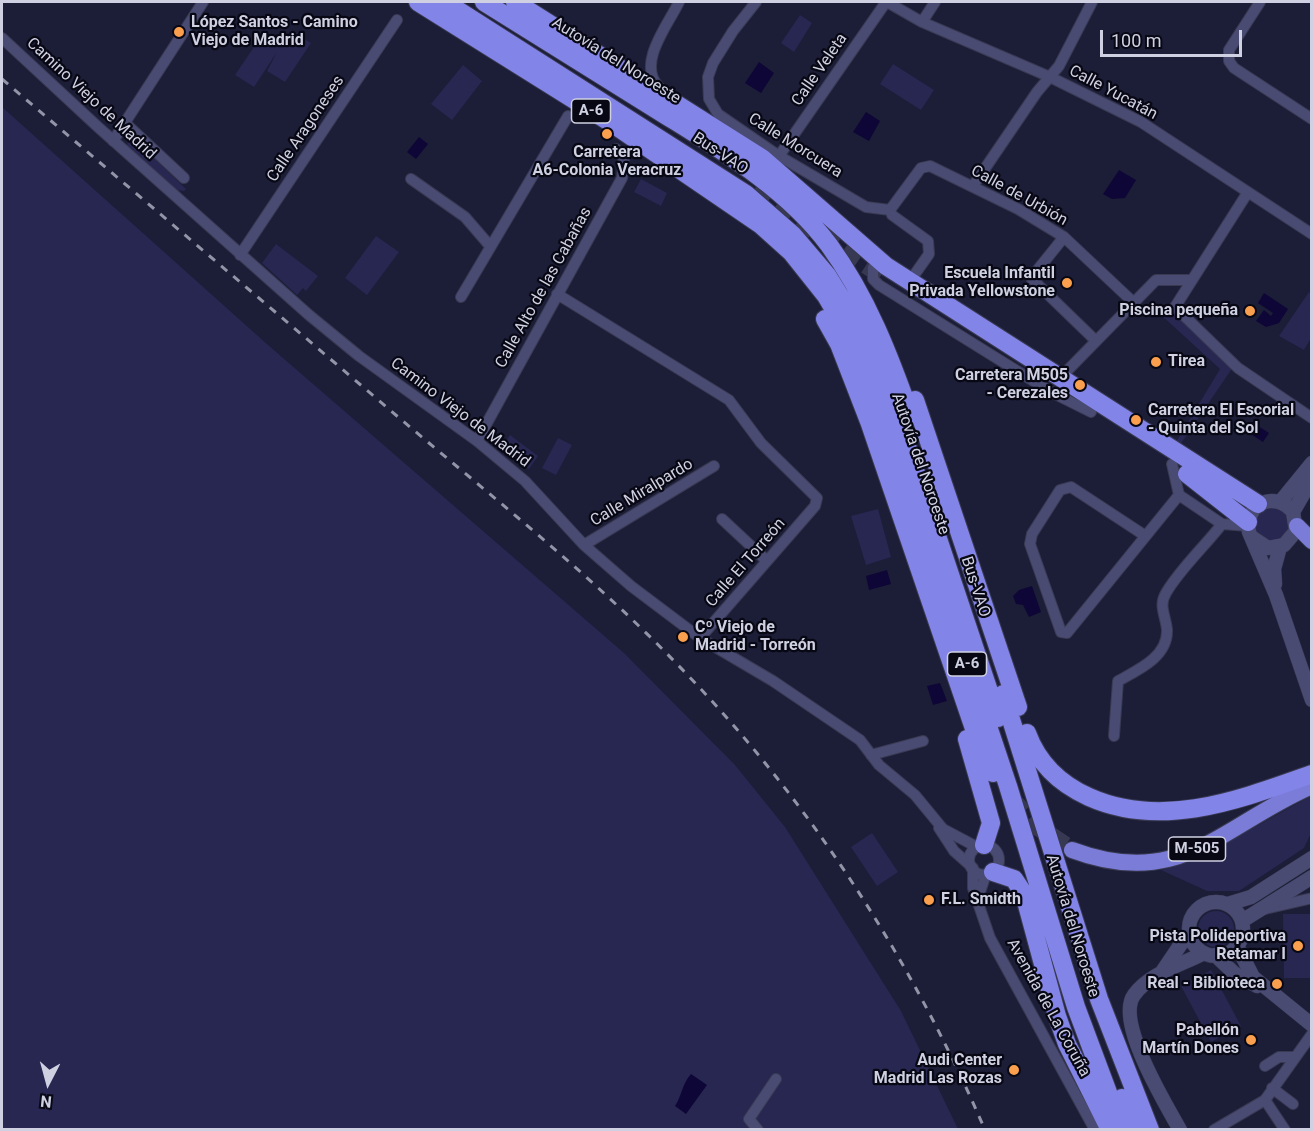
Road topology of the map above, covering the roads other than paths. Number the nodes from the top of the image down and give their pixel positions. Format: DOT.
graph roads {
  1 [pos="203,2"];
  2 [pos="418,2"];
  3 [pos="445,2"];
  4 [pos="457,2"];
  5 [pos="484,2"];
  6 [pos="515,2"];
  7 [pos="679,2"];
  8 [pos="756,2"];
  9 [pos="887,2"];
  10 [pos="935,2"];
  11 [pos="1092,2"];
  12 [pos="1260,2"];
  13 [pos="397,20"];
  14 [pos="922,22"];
  15 [pos="2,38"];
  16 [pos="650,61"];
  17 [pos="588,66"];
  18 [pos="622,67"];
  19 [pos="1050,77"];
  20 [pos="673,100"];
  21 [pos="568,116"];
  22 [pos="1311,119"];
  23 [pos="125,123"];
  24 [pos="113,141"];
  25 [pos="616,149"];
  26 [pos="779,156"];
  27 [pos="184,178"];
  28 [pos="411,179"];
  29 [pos="973,186"];
  30 [pos="754,190"];
  31 [pos="1248,192"];
  32 [pos="890,210"];
  33 [pos="761,225"];
  34 [pos="1311,231"];
  35 [pos="1064,237"];
  36 [pos="490,246"];
  37 [pos="240,255"];
  38 [pos="885,272"];
  39 [pos="1191,280"];
  40 [pos="909,281"];
  41 [pos="557,294"];
  42 [pos="461,297"];
  43 [pos="1133,302"];
  44 [pos="1095,340"];
  45 [pos="1051,378"];
  46 [pos="1091,412"];
  47 [pos="1311,418"];
  48 [pos="477,441"];
  49 [pos="1311,463"];
  50 [pos="1172,464"];
  51 [pos="714,466"];
  52 [pos="1311,479"];
  53 [pos="1179,495"];
  54 [pos="1281,501"];
  55 [pos="1258,504"];
  56 [pos="722,519"];
  57 [pos="1295,519"];
  58 [pos="1222,524"];
  59 [pos="1250,528"];
  60 [pos="1144,535"];
  61 [pos="1311,541"];
  62 [pos="584,545"];
  63 [pos="1280,547"];
  64 [pos="767,561"];
  65 [pos="1276,595"];
  66 [pos="700,639"];
  67 [pos="949,658"];
  68 [pos="1311,700"];
  69 [pos="1114,736"];
  70 [pos="923,741"];
  71 [pos="871,755"];
  72 [pos="993,773"];
  73 [pos="1311,783"];
  74 [pos="935,820"];
  75 [pos="981,846"];
  76 [pos="1072,850"];
  77 [pos="1311,858"];
  78 [pos="972,868"];
  79 [pos="990,873"];
  80 [pos="1311,877"];
  81 [pos="1311,898"];
  82 [pos="977,901"];
  83 [pos="1228,904"];
  84 [pos="1259,910"];
  85 [pos="1242,921"];
  86 [pos="1189,932"];
  87 [pos="1237,946"];
  88 [pos="1210,954"];
  89 [pos="1161,973"];
  90 [pos="1267,991"];
  91 [pos="1311,1025"];
  92 [pos="1311,1034"];
  93 [pos="1295,1057"];
  94 [pos="1265,1066"];
  95 [pos="776,1079"];
  96 [pos="1272,1088"];
  97 [pos="1265,1100"];
  98 [pos="1293,1104"];
  99 [pos="758,1130"];
  100 [pos="1095,1130"];
  101 [pos="1110,1130"];
  102 [pos="1122,1130"];
  103 [pos="1136,1130"];
  104 [pos="1150,1130"];
  105 [pos="1179,1130"];
  106 [pos="1214,1130"];
  107 [pos="1285,1130"];
  1 -- 23 [label="street"];
  2 -- 33 [label="highway, Autovía del Noroeste / A-6"];
  3 -- 103 [label="highway, Bus-VAO"];
  4 -- 30 [label="highway"];
  5 -- 17 [label="highway, Autovía del Noroeste / A-6"];
  6 -- 18 [label="highway"];
  7 -- 16 [label="street"];
  8 -- 26 [label="street, Calle Morcuera"];
  9 -- 14 [label="street, Calle Yucatán"];
  9 -- 26 [label="street, Calle Veleta"];
  10 -- 14 [label="street"];
  11 -- 19 [label="street"];
  12 -- 22 [label="street"];
  13 -- 37 [label="street, Calle Aragoneses"];
  14 -- 19 [label="street, Calle Yucatán"];
  15 -- 24 [label="street, Camino Viejo de Madrid"];
  16 -- 18 [label="street"];
  16 -- 20 [label="street"];
  17 -- 73 [label="highway"];
  17 -- 104 [label="highway, Autovía del Noroeste / A-6"];
  18 -- 20 [label="highway"];
  19 -- 29 [label="street"];
  19 -- 31 [label="street, Calle Yucatán"];
  20 -- 38 [label="highway"];
  21 -- 36 [label="street"];
  23 -- 24 [label="street"];
  23 -- 27 [label="street"];
  24 -- 37 [label="street, Camino Viejo de Madrid"];
  25 -- 41 [label="street, Calle Alto de las Cabañas"];
  26 -- 32 [label="street, Calle Morcuera"];
  28 -- 36 [label="street"];
  29 -- 32 [label="street, Calle de Urbión"];
  29 -- 35 [label="street, Calle de Urbión"];
  31 -- 34 [label="street, Calle Yucatán"];
  31 -- 39 [label="street"];
  32 -- 40 [label="street"];
  33 -- 67 [label="highway"];
  33 -- 102 [label="highway, Autovía del Noroeste / A-6"];
  35 -- 43 [label="street, Calle de Urbión"];
  35 -- 44 [label="street"];
  36 -- 42 [label="street"];
  37 -- 48 [label="street, Camino Viejo de Madrid"];
  38 -- 40 [label="highway"];
  38 -- 45 [label="highway"];
  38 -- 46 [label="street"];
  39 -- 43 [label="street"];
  39 -- 47 [label="street"];
  40 -- 45 [label="highway"];
  41 -- 48 [label="street, Calle Alto de las Cabañas"];
  41 -- 64 [label="street, Calle El Torreón"];
  43 -- 44 [label="street"];
  44 -- 45 [label="street"];
  45 -- 46 [label="highway"];
  45 -- 55 [label="highway"];
  46 -- 50 [label="highway"];
  48 -- 62 [label="street, Camino Viejo de Madrid"];
  49 -- 54 [label="street"];
  50 -- 53 [label="street"];
  50 -- 59 [label="highway"];
  51 -- 62 [label="street, Calle Miralpardo"];
  52 -- 57 [label="street"];
  53 -- 58 [label="street"];
  53 -- 60 [label="street"];
  54 -- 55 [label="street"];
  54 -- 57 [label="street"];
  55 -- 59 [label="street"];
  56 -- 64 [label="street"];
  57 -- 61 [label="highway"];
  57 -- 63 [label="street"];
  58 -- 59 [label="street"];
  58 -- 69 [label="street"];
  59 -- 63 [label="street"];
  59 -- 65 [label="street"];
  60 -- 60 [label="street"];
  62 -- 66 [label="street, Camino Viejo de Madrid"];
  63 -- 65 [label="street"];
  64 -- 66 [label="street, Calle El Torreón"];
  65 -- 68 [label="street"];
  66 -- 71 [label="street, Camino Viejo de Madrid"];
  67 -- 72 [label="highway"];
  67 -- 75 [label="highway"];
  70 -- 71 [label="street"];
  71 -- 74 [label="street, Camino Viejo de Madrid"];
  73 -- 76 [label="highway, M-505"];
  74 -- 75 [label="street, Camino Viejo de Madrid"];
  74 -- 78 [label="street, Camino Viejo de Madrid"];
  75 -- 78 [label="street"];
  75 -- 79 [label="street"];
  77 -- 83 [label="street"];
  78 -- 79 [label="street"];
  78 -- 82 [label="street, Avenida de La Coruña"];
  79 -- 82 [label="street"];
  79 -- 101 [label="highway"];
  80 -- 84 [label="street"];
  81 -- 84 [label="street"];
  82 -- 100 [label="street, Avenida de La Coruña"];
  83 -- 85 [label="street"];
  83 -- 86 [label="street"];
  84 -- 85 [label="street"];
  85 -- 87 [label="street"];
  86 -- 88 [label="street"];
  86 -- 89 [label="street"];
  87 -- 88 [label="street"];
  87 -- 90 [label="street"];
  88 -- 89 [label="street"];
  88 -- 90 [label="street"];
  89 -- 105 [label="street"];
  90 -- 91 [label="street"];
  92 -- 93 [label="street"];
  93 -- 94 [label="street"];
  93 -- 96 [label="street"];
  95 -- 99 [label="street"];
  96 -- 97 [label="street"];
  96 -- 98 [label="street"];
  97 -- 106 [label="street"];
  97 -- 107 [label="street"];
}
